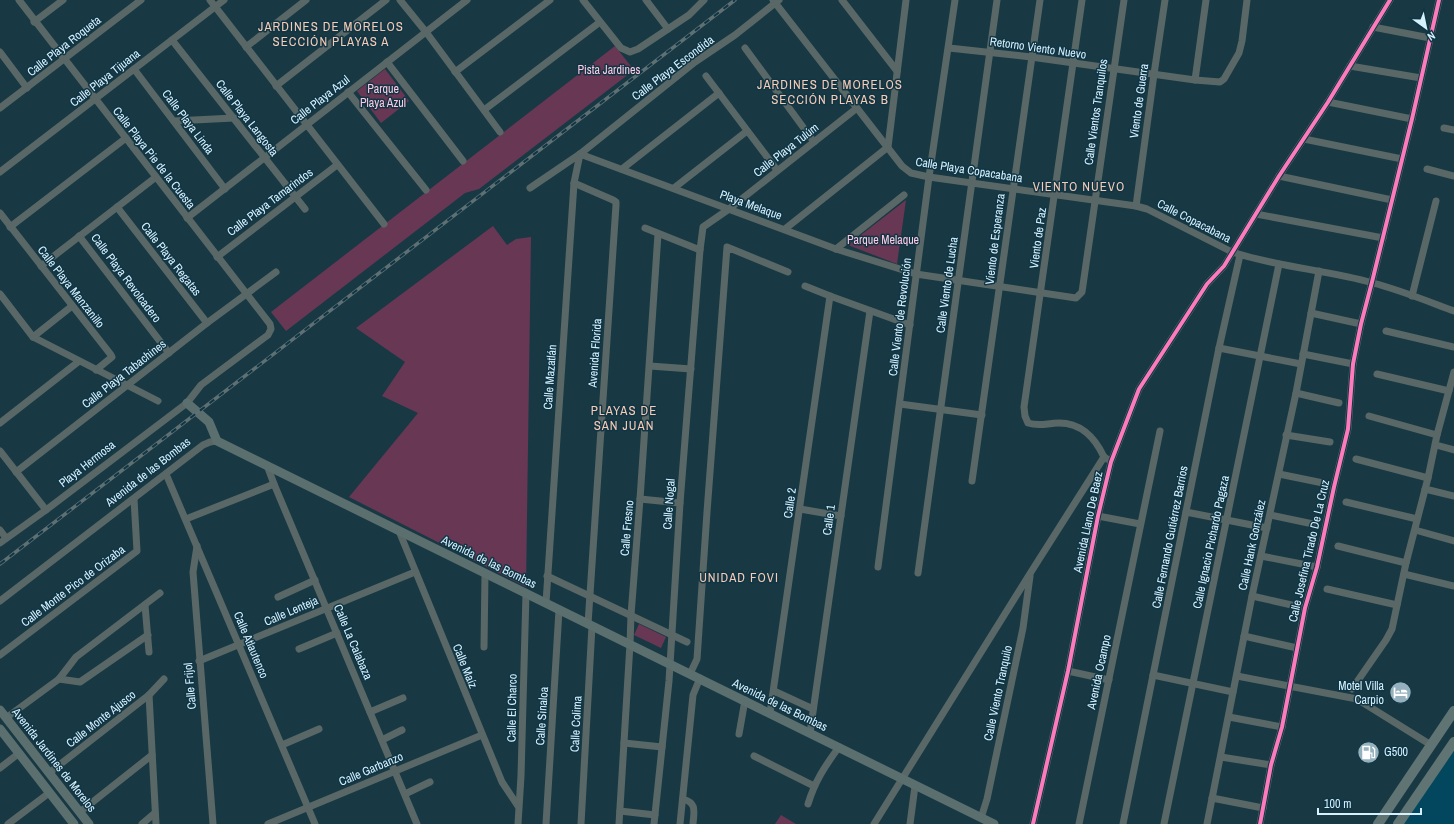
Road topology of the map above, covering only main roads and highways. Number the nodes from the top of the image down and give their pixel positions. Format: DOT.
graph roads {
  1 [pos="187,403"];
  2 [pos="0,710"];
  3 [pos="1454,711"];
  4 [pos="0,729"];
  5 [pos="1454,742"];
  6 [pos="74,804"];
  7 [pos="64,812"];
  8 [pos="986,821"];
  9 [pos="74,824"];
  10 [pos="89,824"];
  11 [pos="1378,824"];
  12 [pos="1398,824"];
  1 -- 8 [label="main road, Avenida de las Bombas"];
  2 -- 6 [label="main road, Avenida Jardines de Morelos"];
  3 -- 11 [label="highway"];
  4 -- 7 [label="main road, Avenida Jardines de Morelos"];
  5 -- 12 [label="highway"];
  6 -- 7 [label="main road"];
  6 -- 10 [label="main road, Avenida Jardines de Morelos"];
  7 -- 9 [label="main road, Avenida Jardines de Morelos"];
}
